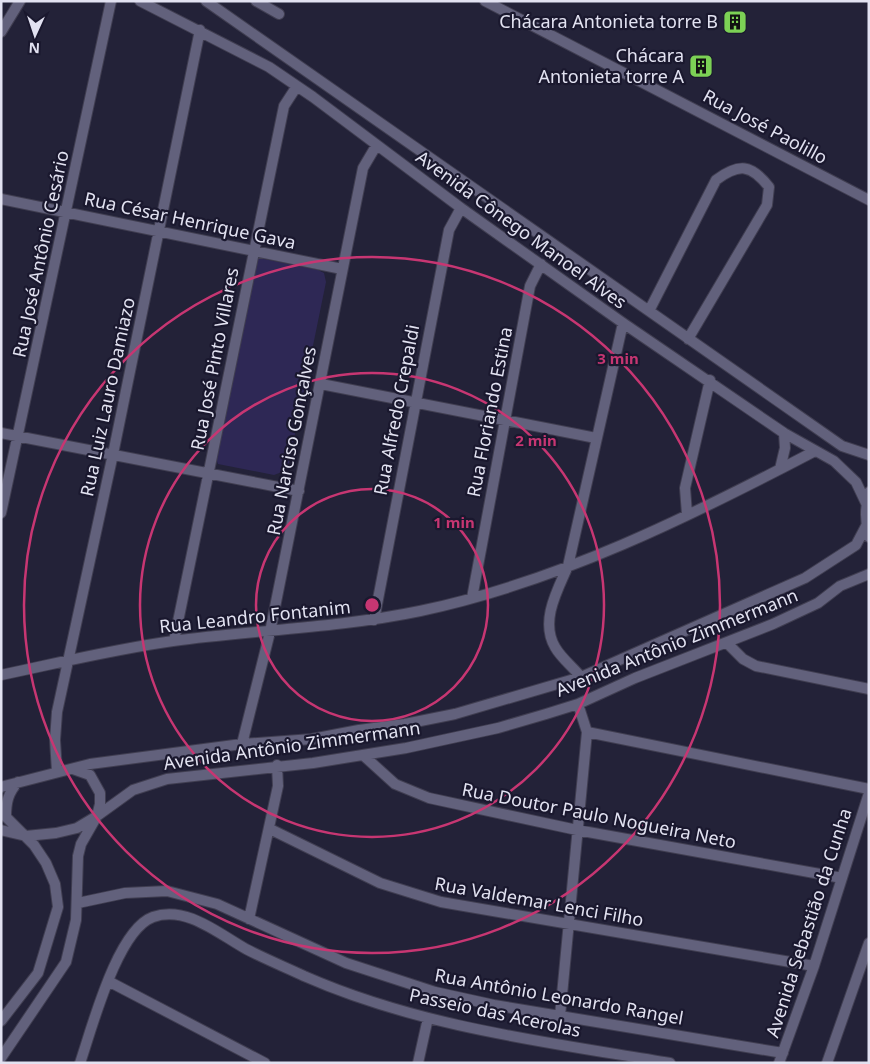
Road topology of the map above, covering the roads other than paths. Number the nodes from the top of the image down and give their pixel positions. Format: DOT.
graph roads {
  1 [pos="20,1"];
  2 [pos="111,1"];
  3 [pos="140,1"];
  4 [pos="206,1"];
  5 [pos="256,1"];
  6 [pos="485,1"];
  7 [pos="279,14"];
  8 [pos="200,30"];
  9 [pos="1,32"];
  10 [pos="298,86"];
  11 [pos="376,146"];
  12 [pos="1,198"];
  13 [pos="869,200"];
  14 [pos="461,208"];
  15 [pos="67,213"];
  16 [pos="159,232"];
  17 [pos="253,250"];
  18 [pos="541,264"];
  19 [pos="342,269"];
  20 [pos="649,311"];
  21 [pos="623,322"];
  22 [pos="688,339"];
  23 [pos="710,380"];
  24 [pos="321,384"];
  25 [pos="414,402"];
  26 [pos="504,420"];
  27 [pos="1,433"];
  28 [pos="784,433"];
  29 [pos="18,437"];
  30 [pos="596,438"];
  31 [pos="815,451"];
  32 [pos="113,454"];
  33 [pos="869,455"];
  34 [pos="780,469"];
  35 [pos="209,474"];
  36 [pos="299,491"];
  37 [pos="869,492"];
  38 [pos="866,503"];
  39 [pos="1,513"];
  40 [pos="687,514"];
  41 [pos="866,526"];
  42 [pos="869,537"];
  43 [pos="568,566"];
  44 [pos="869,574"];
  45 [pos="472,598"];
  46 [pos="374,620"];
  47 [pos="270,632"];
  48 [pos="174,641"];
  49 [pos="727,643"];
  50 [pos="69,659"];
  51 [pos="1,675"];
  52 [pos="581,677"];
  53 [pos="869,689"];
  54 [pos="578,704"];
  55 [pos="586,732"];
  56 [pos="242,744"];
  57 [pos="362,755"];
  58 [pos="277,765"];
  59 [pos="73,769"];
  60 [pos="57,771"];
  61 [pos="18,782"];
  62 [pos="1,787"];
  63 [pos="869,789"];
  64 [pos="869,793"];
  65 [pos="98,816"];
  66 [pos="1,830"];
  67 [pos="270,830"];
  68 [pos="578,830"];
  69 [pos="26,836"];
  70 [pos="842,878"];
  71 [pos="78,903"];
  72 [pos="250,920"];
  73 [pos="569,924"];
  74 [pos="869,943"];
  75 [pos="814,966"];
  76 [pos="108,981"];
  77 [pos="560,1016"];
  78 [pos="428,1018"];
  79 [pos="1,1021"];
  80 [pos="1,1058"];
  81 [pos="781,1058"];
  82 [pos="80,1063"];
  83 [pos="265,1063"];
  84 [pos="418,1063"];
  85 [pos="670,1063"];
  86 [pos="827,1063"];
  1 -- 9 [label="street"];
  2 -- 15 [label="street, Rua José Antônio Cesário"];
  3 -- 8 [label="street, Avenida Cônego Manoel Alves"];
  4 -- 20 [label="street, Avenida Cônego Manoel Alves"];
  5 -- 7 [label="street"];
  6 -- 13 [label="street, Rua José Paolillo"];
  8 -- 10 [label="street, Avenida Cônego Manoel Alves"];
  8 -- 16 [label="street, Rua Luiz Lauro Damiazo"];
  10 -- 11 [label="street, Avenida Cônego Manoel Alves"];
  10 -- 17 [label="street, Rua José Pinto Villares"];
  11 -- 14 [label="street, Avenida Cônego Manoel Alves"];
  11 -- 19 [label="street, Rua Narciso Gonçalves"];
  12 -- 15 [label="street, Rua César Henrique Gava"];
  14 -- 18 [label="street, Avenida Cônego Manoel Alves"];
  14 -- 25 [label="street, Rua Alfredo Crepaldi"];
  15 -- 16 [label="street, Rua César Henrique Gava"];
  15 -- 29 [label="street, Rua José Antônio Cesário"];
  16 -- 17 [label="street, Rua César Henrique Gava"];
  16 -- 32 [label="street, Rua Luiz Lauro Damiazo"];
  17 -- 19 [label="street, Rua César Henrique Gava"];
  17 -- 35 [label="street, Rua José Pinto Villares"];
  18 -- 21 [label="street, Avenida Cônego Manoel Alves"];
  18 -- 26 [label="street, Rua Floriando Estina"];
  19 -- 24 [label="street, Rua Narciso Gonçalves"];
  20 -- 22 [label="street, Avenida Cônego Manoel Alves"];
  20 -- 22 [label="street"];
  21 -- 23 [label="street, Avenida Cônego Manoel Alves"];
  21 -- 30 [label="street"];
  22 -- 33 [label="street, Avenida Cônego Manoel Alves"];
  23 -- 28 [label="street, Avenida Cônego Manoel Alves"];
  23 -- 40 [label="street"];
  24 -- 25 [label="street"];
  24 -- 36 [label="street, Rua Narciso Gonçalves"];
  25 -- 26 [label="street"];
  25 -- 46 [label="street, Rua Alfredo Crepaldi"];
  26 -- 30 [label="street"];
  26 -- 45 [label="street, Rua Floriando Estina"];
  27 -- 29 [label="street"];
  28 -- 31 [label="street, Avenida Cônego Manoel Alves"];
  28 -- 34 [label="street"];
  29 -- 32 [label="street"];
  29 -- 39 [label="street, Rua José Antônio Cesário"];
  30 -- 43 [label="street"];
  31 -- 34 [label="street, Rua Leandro Fontanim"];
  31 -- 38 [label="street, Avenida Cônego Manoel Alves"];
  32 -- 35 [label="street"];
  32 -- 50 [label="street, Rua Luiz Lauro Damiazo"];
  34 -- 40 [label="street, Rua Leandro Fontanim"];
  35 -- 36 [label="street"];
  35 -- 48 [label="street, Rua José Pinto Villares"];
  36 -- 47 [label="street, Rua Narciso Gonçalves"];
  37 -- 38 [label="street"];
  38 -- 41 [label="street"];
  40 -- 43 [label="street, Rua Leandro Fontanim"];
  41 -- 42 [label="street"];
  41 -- 52 [label="street, Avenida Antônio Zimmermann"];
  43 -- 45 [label="street, Rua Leandro Fontanim"];
  43 -- 52 [label="street"];
  44 -- 49 [label="street, Avenida Antônio Zimmermann"];
  45 -- 46 [label="street, Rua Leandro Fontanim"];
  46 -- 47 [label="street, Rua Leandro Fontanim"];
  47 -- 48 [label="street, Rua Leandro Fontanim"];
  47 -- 56 [label="street, Rua Narciso Gonçalves"];
  48 -- 50 [label="street, Rua Leandro Fontanim"];
  49 -- 53 [label="street"];
  49 -- 54 [label="street, Avenida Antônio Zimmermann"];
  50 -- 51 [label="street, Rua Leandro Fontanim"];
  50 -- 60 [label="street, Rua Luiz Lauro Damiazo"];
  52 -- 56 [label="street, Avenida Antônio Zimmermann"];
  54 -- 55 [label="street"];
  54 -- 57 [label="street, Avenida Antônio Zimmermann"];
  55 -- 63 [label="street"];
  55 -- 68 [label="street"];
  56 -- 59 [label="street, Avenida Antônio Zimmermann"];
  57 -- 58 [label="street, Avenida Antônio Zimmermann"];
  57 -- 68 [label="street, Rua Doutor Paulo Nogueira Neto"];
  58 -- 65 [label="street, Avenida Antônio Zimmermann"];
  58 -- 67 [label="street"];
  59 -- 60 [label="street, Avenida Antônio Zimmermann"];
  59 -- 65 [label="street"];
  60 -- 61 [label="street, Avenida Antônio Zimmermann"];
  61 -- 62 [label="street, Avenida Antônio Zimmermann"];
  61 -- 69 [label="street"];
  64 -- 70 [label="street, Avenida Sebastião da Cunha"];
  65 -- 69 [label="street, Avenida Antônio Zimmermann"];
  65 -- 71 [label="street"];
  66 -- 69 [label="street, Avenida Antônio Zimmermann"];
  67 -- 72 [label="street"];
  67 -- 73 [label="street, Rua Valdemar Lenci Filho"];
  68 -- 70 [label="street, Rua Doutor Paulo Nogueira Neto"];
  68 -- 73 [label="street"];
  69 -- 79 [label="street"];
  70 -- 75 [label="street, Avenida Sebastião da Cunha"];
  71 -- 72 [label="street, Rua Antônio Leonardo Rangel"];
  71 -- 80 [label="street"];
  72 -- 77 [label="street, Rua Antônio Leonardo Rangel"];
  73 -- 75 [label="street, Rua Valdemar Lenci Filho"];
  73 -- 77 [label="street"];
  74 -- 86 [label="street"];
  75 -- 81 [label="street, Avenida Sebastião da Cunha"];
  76 -- 78 [label="street, Passeio das Acerolas"];
  76 -- 82 [label="street"];
  76 -- 83 [label="street"];
  77 -- 81 [label="street, Rua Antônio Leonardo Rangel"];
  78 -- 84 [label="street"];
  78 -- 85 [label="street, Passeio das Acerolas"];
}
